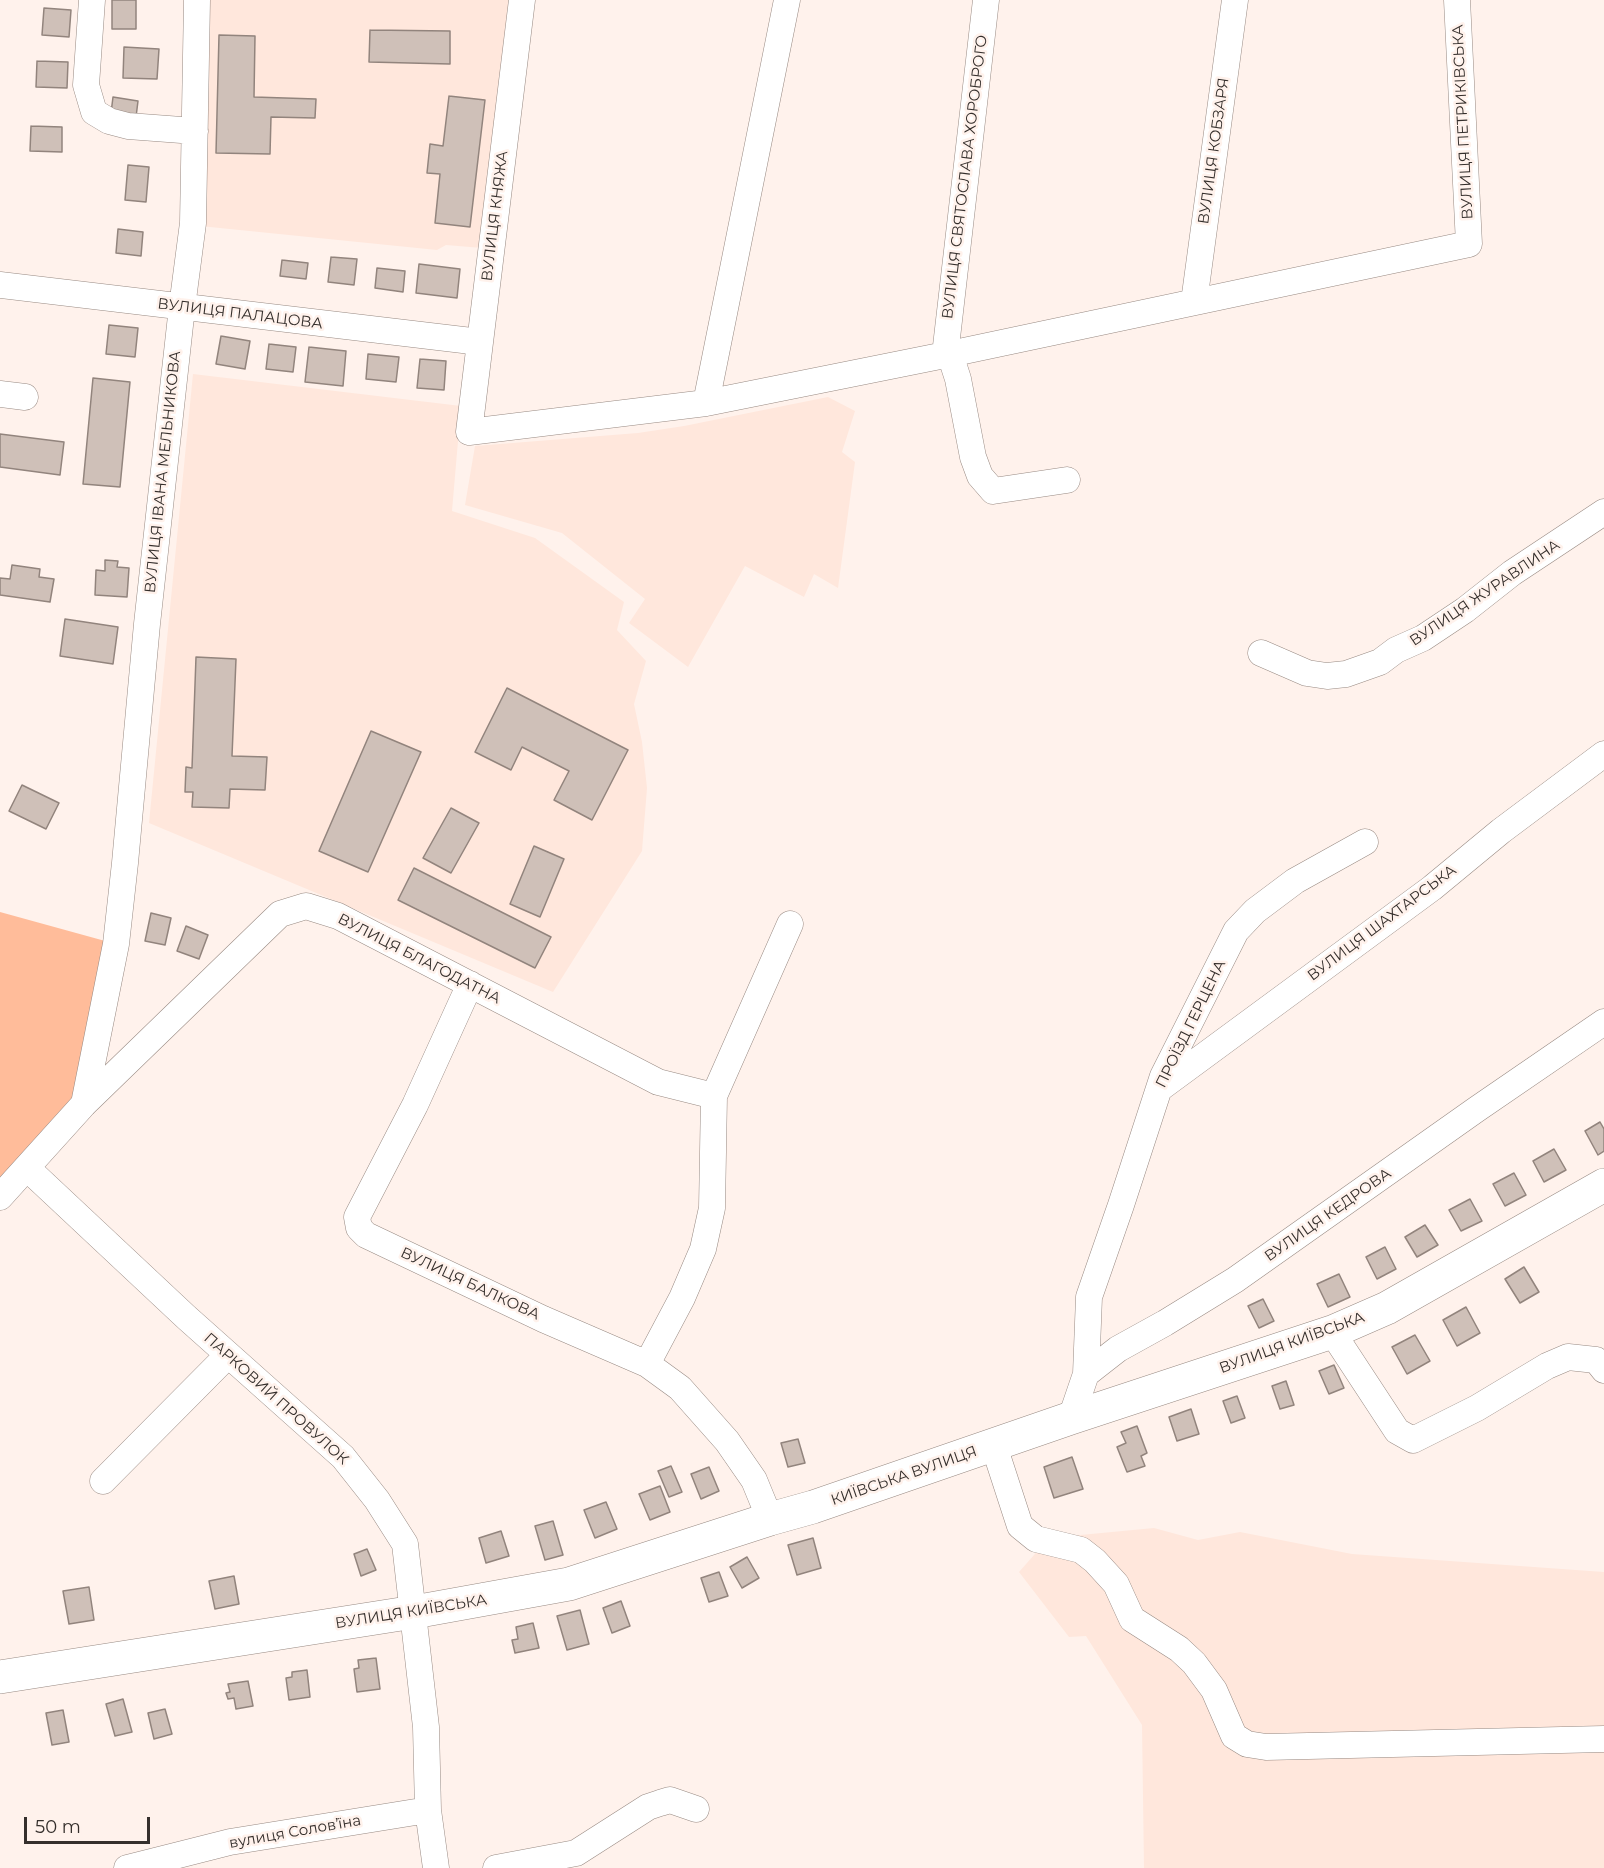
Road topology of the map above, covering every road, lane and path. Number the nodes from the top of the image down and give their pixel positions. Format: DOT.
graph roads {
  1 [pos="92,0"];
  2 [pos="197,0"];
  3 [pos="522,0"];
  4 [pos="787,0"];
  5 [pos="986,0"];
  6 [pos="1235,0"];
  7 [pos="1457,0"];
  8 [pos="195,131"];
  9 [pos="0,285"];
  10 [pos="1194,302"];
  11 [pos="182,307"];
  12 [pos="480,342"];
  13 [pos="947,354"];
  14 [pos="706,403"];
  15 [pos="1068,480"];
  16 [pos="1604,512"];
  17 [pos="1261,653"];
  18 [pos="1604,754"];
  19 [pos="1365,842"];
  20 [pos="789,924"];
  21 [pos="470,984"];
  22 [pos="1604,1022"];
  23 [pos="1159,1090"];
  24 [pos="714,1096"];
  25 [pos="84,1104"];
  26 [pos="27,1168"];
  27 [pos="1604,1185"];
  28 [pos="0,1197"];
  29 [pos="1332,1332"];
  30 [pos="228,1355"];
  31 [pos="647,1364"];
  32 [pos="1604,1370"];
  33 [pos="1086,1374"];
  34 [pos="1071,1418"];
  35 [pos="994,1446"];
  36 [pos="103,1481"];
  37 [pos="813,1507"];
  38 [pos="770,1519"];
  39 [pos="414,1612"];
  40 [pos="0,1677"];
  41 [pos="1604,1739"];
  42 [pos="696,1809"];
  43 [pos="428,1810"];
  44 [pos="230,1842"];
  45 [pos="127,1868"];
  46 [pos="211,1868"];
  47 [pos="436,1868"];
  48 [pos="496,1868"];
  1 -- 8 [label="street"];
  2 -- 8 [label="street, ВУЛИЦЯ ІВАНА МЕЛЬНИКОВА"];
  3 -- 12 [label="street, ВУЛИЦЯ КНЯЖА"];
  4 -- 14 [label="street"];
  5 -- 13 [label="street, ВУЛИЦЯ СВЯТОСЛАВА ХОРОБРОГО"];
  6 -- 10 [label="street, ВУЛИЦЯ КОБЗАРЯ"];
  7 -- 10 [label="street, ВУЛИЦЯ ПЕТРИКІВСЬКА"];
  8 -- 11 [label="street, ВУЛИЦЯ ІВАНА МЕЛЬНИКОВА"];
  9 -- 11 [label="street, ВУЛИЦЯ ПАЛАЦОВА"];
  10 -- 13 [label="street"];
  11 -- 12 [label="street, ВУЛИЦЯ ПАЛАЦОВА"];
  11 -- 25 [label="street, ВУЛИЦЯ ІВАНА МЕЛЬНИКОВА"];
  12 -- 14 [label="street, ВУЛИЦЯ КНЯЖА"];
  13 -- 14 [label="street"];
  13 -- 15 [label="street"];
  16 -- 17 [label="street, ВУЛИЦЯ ЖУРАВЛИНА"];
  18 -- 23 [label="street, ВУЛИЦЯ ШАХТАРСЬКА"];
  19 -- 23 [label="street, ПРОЇЗД ГЕРЦЕНА"];
  20 -- 24 [label="street"];
  21 -- 24 [label="street, ВУЛИЦЯ БЛАГОДАТНА"];
  21 -- 25 [label="street, ВУЛИЦЯ БЛАГОДАТНА"];
  21 -- 31 [label="street, ВУЛИЦЯ БАЛКОВА"];
  22 -- 33 [label="street, ВУЛИЦЯ КЕДРОВА"];
  23 -- 33 [label="street, ПРОЇЗД ГЕРЦЕНА"];
  24 -- 31 [label="street"];
  25 -- 26 [label="street, ВУЛИЦЯ БЛАГОДАТНА"];
  26 -- 28 [label="street, ВУЛИЦЯ БЛАГОДАТНА"];
  26 -- 30 [label="street, ПАРКОВИЙ ПРОВУЛОК"];
  27 -- 29 [label="main road, ВУЛИЦЯ КИЇВСЬКА"];
  29 -- 32 [label="street"];
  29 -- 34 [label="main road, ВУЛИЦЯ КИЇВСЬКА"];
  30 -- 36 [label="street"];
  30 -- 39 [label="street, ПАРКОВИЙ ПРОВУЛОК"];
  31 -- 38 [label="street, ВУЛИЦЯ БАЛКОВА"];
  33 -- 34 [label="street"];
  34 -- 35 [label="main road, ВУЛИЦЯ КИЇВСЬКА"];
  35 -- 37 [label="main road, КИЇВСЬКА ВУЛИЦЯ"];
  35 -- 41 [label="street"];
  37 -- 38 [label="main road, ВУЛИЦЯ КИЇВСЬКА"];
  38 -- 39 [label="main road, ВУЛИЦЯ КИЇВСЬКА"];
  39 -- 40 [label="main road, ВУЛИЦЯ КИЇВСЬКА"];
  39 -- 43 [label="street, ПАРКОВИЙ ПРОВУЛОК"];
  42 -- 48 [label="street"];
  43 -- 44 [label="street, вулиця Соловʼїна"];
  43 -- 47 [label="street, ПАРКОВИЙ ПРОВУЛОК"];
  44 -- 45 [label="street, вулиця Соловʼїна"];
  44 -- 46 [label="street"];
}
